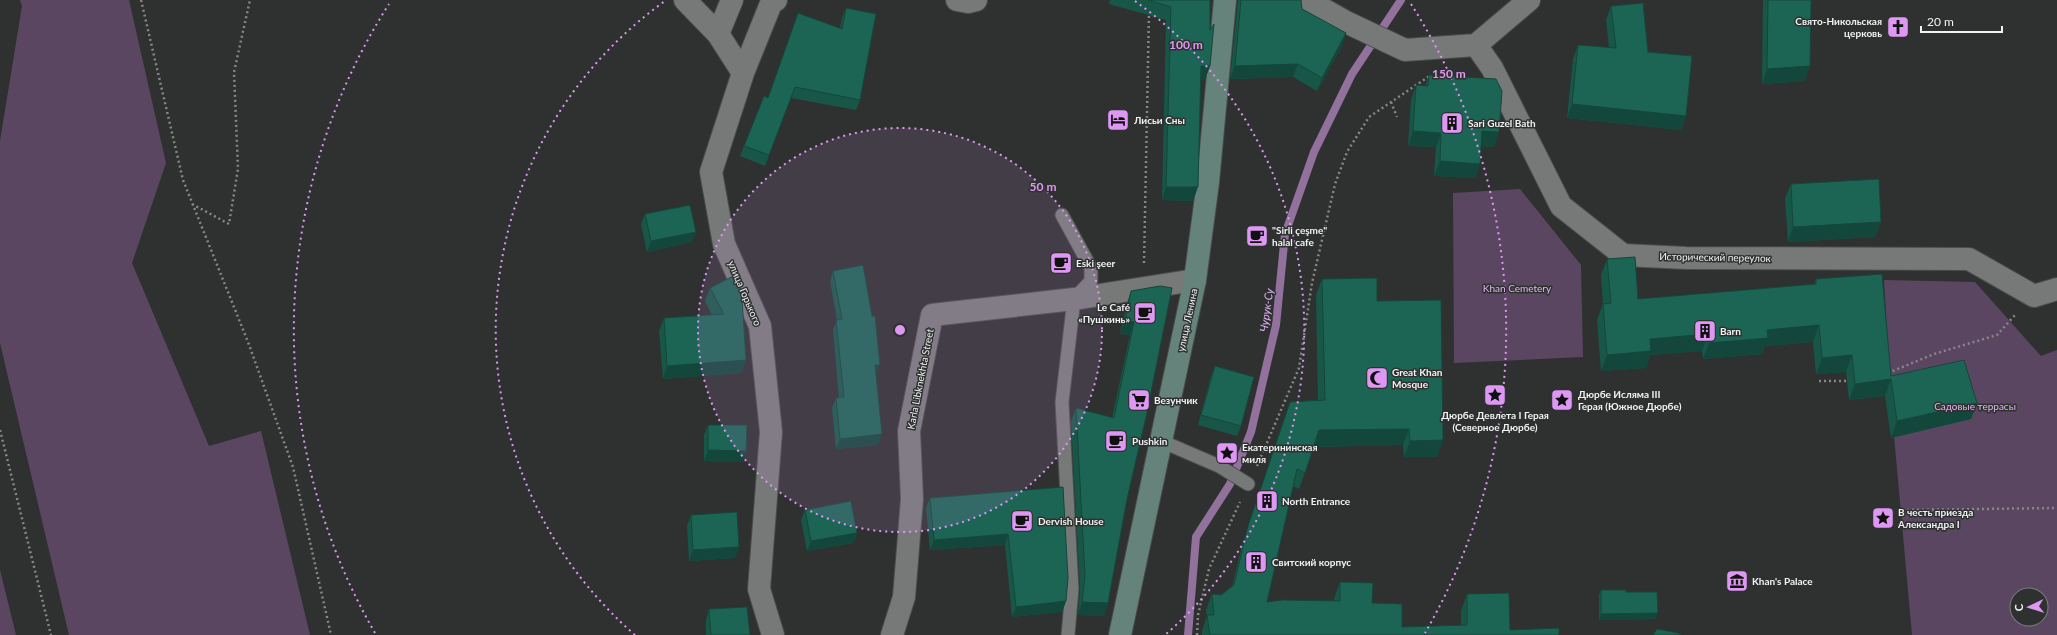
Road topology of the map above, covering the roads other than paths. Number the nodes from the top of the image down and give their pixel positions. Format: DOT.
graph roads {
  1 [pos="685,0"];
  2 [pos="732,0"];
  3 [pos="776,0"];
  4 [pos="957,0"];
  5 [pos="976,0"];
  6 [pos="1225,0"];
  7 [pos="1307,0"];
  8 [pos="1529,0"];
  9 [pos="718,34"];
  10 [pos="1476,45"];
  11 [pos="743,73"];
  12 [pos="1062,215"];
  13 [pos="1195,280"];
  14 [pos="2057,288"];
  15 [pos="1074,299"];
  16 [pos="1161,441"];
  17 [pos="1248,484"];
  18 [pos="773,635"];
  19 [pos="892,635"];
  20 [pos="1068,635"];
  21 [pos="1120,635"];
  1 -- 9 [label="street"];
  2 -- 9 [label="street"];
  3 -- 11 [label="street, улица Горького"];
  4 -- 5 [label="street"];
  6 -- 13 [label="main road, улица Ленина"];
  7 -- 10 [label="street"];
  8 -- 10 [label="street"];
  9 -- 11 [label="street"];
  10 -- 14 [label="street, Исторический переулок"];
  11 -- 18 [label="street, улица Горького"];
  12 -- 15 [label="lane"];
  13 -- 15 [label="street, Karla Libknekhta Street"];
  13 -- 16 [label="main road, улица Ленина"];
  15 -- 19 [label="street, Karla Libknekhta Street"];
  15 -- 20 [label="lane"];
  16 -- 17 [label="lane"];
  16 -- 21 [label="main road, улица Ленина"];
}
